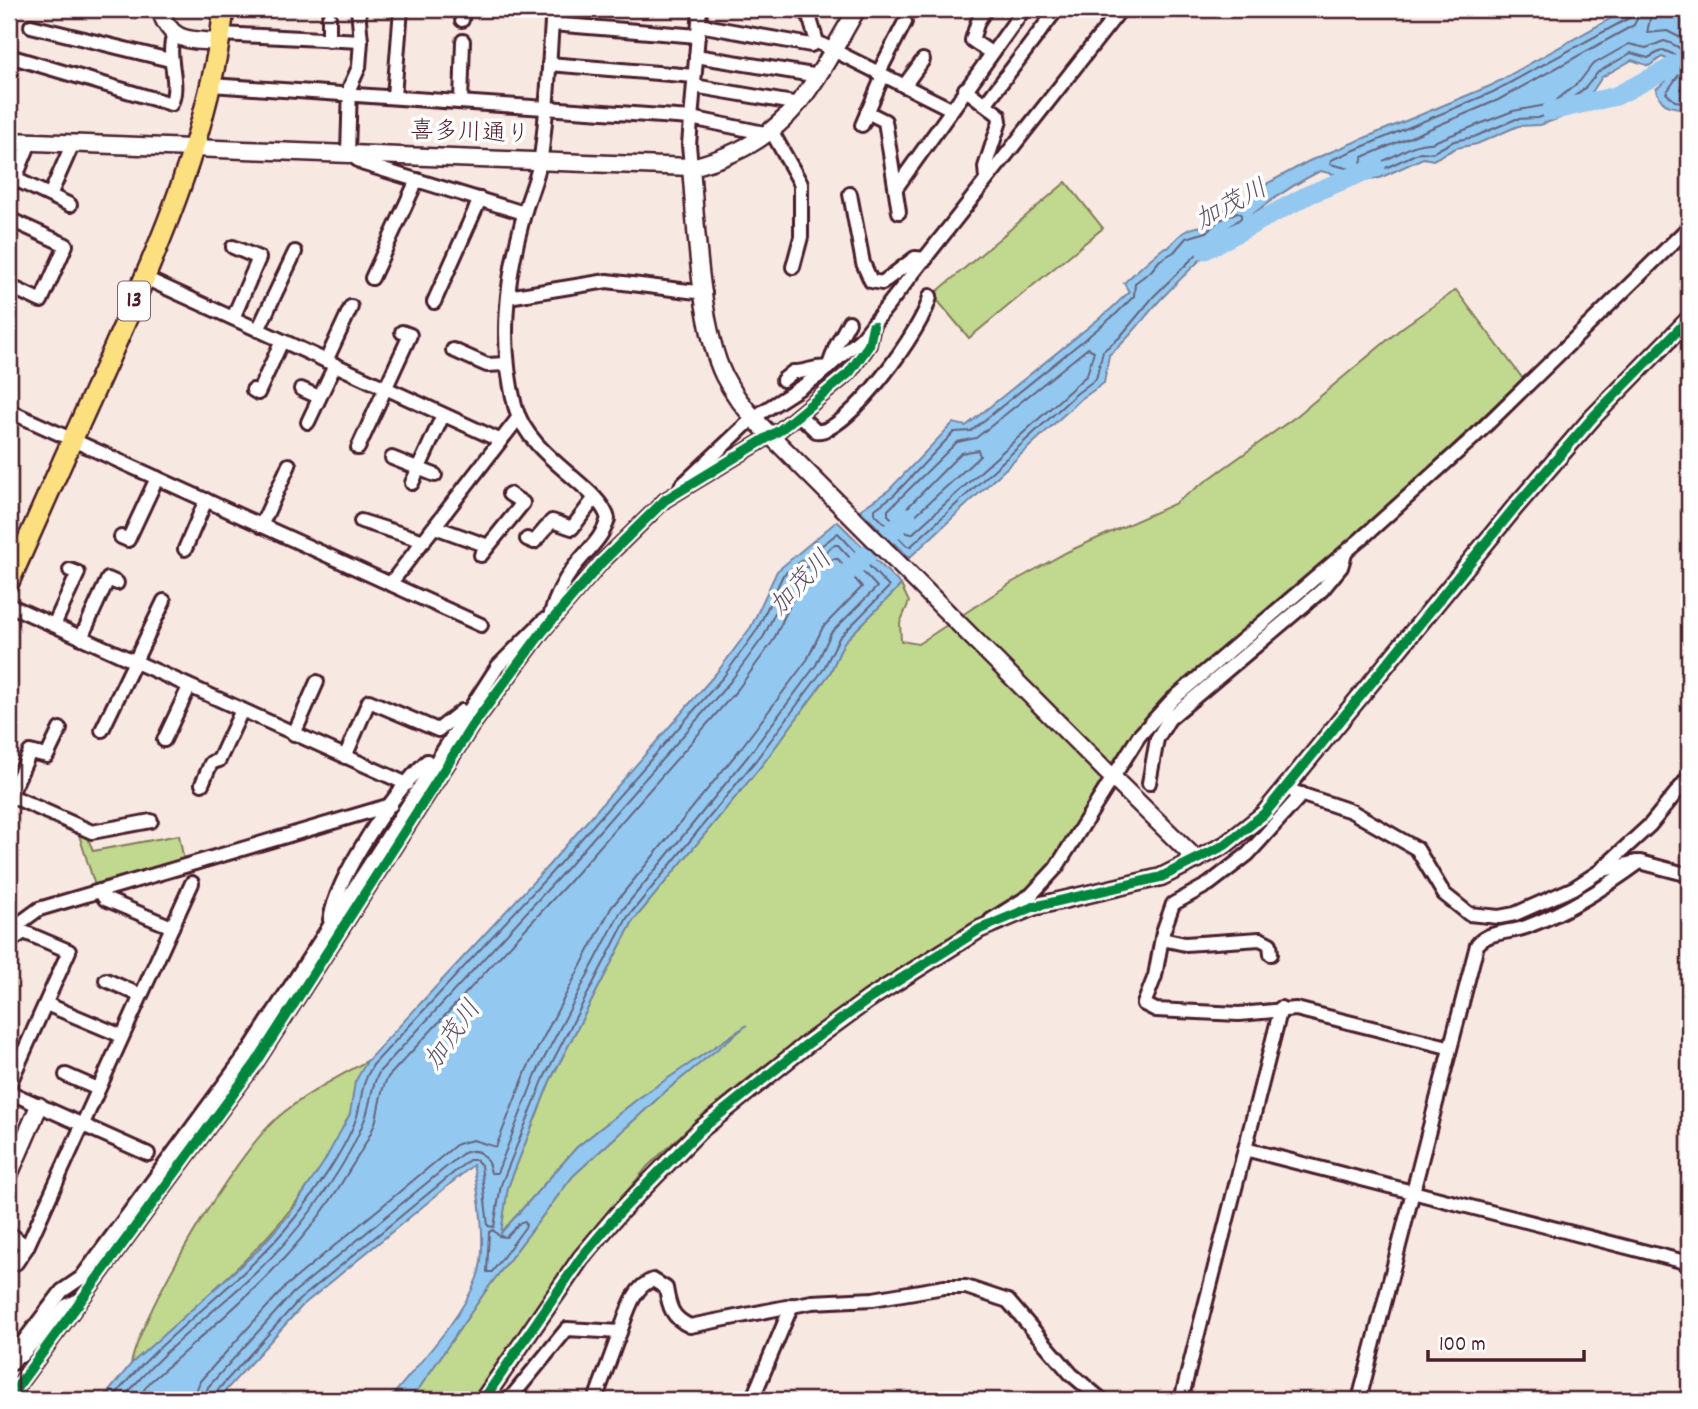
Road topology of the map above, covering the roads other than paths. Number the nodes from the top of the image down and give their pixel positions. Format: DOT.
graph roads {
  1 [pos="160,9"];
  2 [pos="224,9"];
  3 [pos="358,9"];
  4 [pos="401,9"];
  5 [pos="553,9"];
  6 [pos="700,9"];
  7 [pos="790,9"];
  8 [pos="857,9"];
  9 [pos="986,9"];
  10 [pos="1024,9"];
  11 [pos="1057,9"];
  12 [pos="1121,9"];
  13 [pos="807,10"];
  14 [pos="329,17"];
  15 [pos="905,22"];
  16 [pos="552,24"];
  17 [pos="31,26"];
  18 [pos="698,30"];
  19 [pos="174,34"];
  20 [pos="220,38"];
  21 [pos="329,40"];
  22 [pos="361,41"];
  23 [pos="463,41"];
  24 [pos="817,42"];
  25 [pos="832,51"];
  26 [pos="991,53"];
  27 [pos="9,56"];
  28 [pos="696,56"];
  29 [pos="170,60"];
  30 [pos="923,60"];
  31 [pos="549,64"];
  32 [pos="881,75"];
  33 [pos="819,76"];
  34 [pos="694,81"];
  35 [pos="211,85"];
  36 [pos="904,86"];
  37 [pos="965,89"];
  38 [pos="350,93"];
  39 [pos="394,96"];
  40 [pos="460,100"];
  41 [pos="986,103"];
  42 [pos="799,104"];
  43 [pos="545,106"];
  44 [pos="951,109"];
  45 [pos="691,118"];
  46 [pos="771,133"];
  47 [pos="9,141"];
  48 [pos="30,142"];
  49 [pos="73,143"];
  50 [pos="196,148"];
  51 [pos="348,153"];
  52 [pos="541,159"];
  53 [pos="691,167"];
  54 [pos="986,178"];
  55 [pos="417,180"];
  56 [pos="895,188"];
  57 [pos="850,194"];
  58 [pos="50,195"];
  59 [pos="480,199"];
  60 [pos="70,205"];
  61 [pos="900,212"];
  62 [pos="524,213"];
  63 [pos="9,219"];
  64 [pos="1689,227"];
  65 [pos="233,247"];
  66 [pos="295,253"];
  67 [pos="926,259"];
  68 [pos="793,267"];
  69 [pos="145,278"];
  70 [pos="373,279"];
  71 [pos="9,286"];
  72 [pos="705,293"];
  73 [pos="930,296"];
  74 [pos="508,297"];
  75 [pos="434,302"];
  76 [pos="351,307"];
  77 [pos="233,318"];
  78 [pos="1689,318"];
  79 [pos="849,322"];
  80 [pos="873,326"];
  81 [pos="258,330"];
  82 [pos="402,332"];
  83 [pos="282,341"];
  84 [pos="453,350"];
  85 [pos="330,363"];
  86 [pos="506,364"];
  87 [pos="828,368"];
  88 [pos="783,380"];
  89 [pos="386,388"];
  90 [pos="302,389"];
  91 [pos="253,390"];
  92 [pos="319,397"];
  93 [pos="9,411"];
  94 [pos="443,415"];
  95 [pos="799,415"];
  96 [pos="519,417"];
  97 [pos="756,421"];
  98 [pos="308,422"];
  99 [pos="73,440"];
  100 [pos="499,440"];
  101 [pos="358,448"];
  102 [pos="393,458"];
  103 [pos="289,465"];
  104 [pos="419,469"];
  105 [pos="435,475"];
  106 [pos="157,478"];
  107 [pos="412,483"];
  108 [pos="509,494"];
  109 [pos="594,499"];
  110 [pos="206,500"];
  111 [pos="665,500"];
  112 [pos="361,521"];
  113 [pos="261,526"];
  114 [pos="435,527"];
  115 [pos="121,537"];
  116 [pos="527,539"];
  117 [pos="424,541"];
  118 [pos="185,549"];
  119 [pos="1346,552"];
  120 [pos="70,570"];
  121 [pos="9,582"];
  122 [pos="117,583"];
  123 [pos="390,584"];
  124 [pos="164,601"];
  125 [pos="9,605"];
  126 [pos="552,617"];
  127 [pos="54,625"];
  128 [pos="481,625"];
  129 [pos="81,638"];
  130 [pos="134,662"];
  131 [pos="317,682"];
  132 [pos="189,687"];
  133 [pos="469,708"];
  134 [pos="242,710"];
  135 [pos="60,729"];
  136 [pos="102,730"];
  137 [pos="294,734"];
  138 [pos="164,740"];
  139 [pos="441,751"];
  140 [pos="345,757"];
  141 [pos="1689,777"];
  142 [pos="1114,778"];
  143 [pos="1149,783"];
  144 [pos="202,784"];
  145 [pos="407,784"];
  146 [pos="1295,792"];
  147 [pos="9,795"];
  148 [pos="391,805"];
  149 [pos="151,821"];
  150 [pos="1196,860"];
  151 [pos="1640,862"];
  152 [pos="1600,871"];
  153 [pos="1689,875"];
  154 [pos="192,883"];
  155 [pos="102,894"];
  156 [pos="172,927"];
  157 [pos="329,927"];
  158 [pos="979,929"];
  159 [pos="9,938"];
  160 [pos="1162,939"];
  161 [pos="1271,954"];
  162 [pos="106,980"];
  163 [pos="140,995"];
  164 [pos="46,1004"];
  165 [pos="1281,1008"];
  166 [pos="122,1036"];
  167 [pos="1448,1047"];
  168 [pos="66,1075"];
  169 [pos="9,1085"];
  170 [pos="98,1089"];
  171 [pos="9,1092"];
  172 [pos="39,1106"];
  173 [pos="82,1125"];
  174 [pos="1245,1149"];
  175 [pos="148,1154"];
  176 [pos="9,1175"];
  177 [pos="1412,1191"];
  178 [pos="9,1233"];
  179 [pos="27,1247"];
  180 [pos="16,1263"];
  181 [pos="1689,1263"];
  182 [pos="83,1298"];
  183 [pos="793,1305"];
  184 [pos="620,1332"];
  185 [pos="11,1366"];
  186 [pos="9,1398"];
  187 [pos="483,1400"];
  188 [pos="509,1400"];
  189 [pos="595,1400"];
  190 [pos="752,1400"];
  191 [pos="1102,1400"];
  192 [pos="1181,1400"];
  193 [pos="1359,1400"];
  1 -- 19 [label="street"];
  2 -- 20 [label="main road, 13"];
  3 -- 22 [label="street"];
  4 -- 39 [label="street"];
  5 -- 16 [label="street"];
  6 -- 18 [label="street"];
  7 -- 13 [label="street"];
  8 -- 25 [label="street, 喜多川通り"];
  9 -- 26 [label="street"];
  10 -- 26 [label="street"];
  11 -- 41 [label="street"];
  12 -- 54 [label="street"];
  13 -- 24 [label="street"];
  14 -- 21 [label="street"];
  15 -- 32 [label="street"];
  16 -- 18 [label="street"];
  16 -- 31 [label="street"];
  17 -- 29 [label="street"];
  18 -- 24 [label="street"];
  18 -- 28 [label="street"];
  19 -- 20 [label="street"];
  19 -- 29 [label="street"];
  20 -- 21 [label="street"];
  20 -- 35 [label="main road, 13"];
  21 -- 22 [label="street"];
  22 -- 38 [label="street"];
  23 -- 40 [label="street"];
  24 -- 25 [label="street"];
  25 -- 32 [label="street"];
  25 -- 33 [label="street, 喜多川通り"];
  26 -- 37 [label="street"];
  27 -- 29 [label="street"];
  28 -- 33 [label="street"];
  28 -- 34 [label="street"];
  30 -- 36 [label="street"];
  31 -- 34 [label="street"];
  31 -- 43 [label="street"];
  32 -- 36 [label="street"];
  32 -- 56 [label="street"];
  33 -- 42 [label="street, 喜多川通り"];
  34 -- 42 [label="street"];
  34 -- 45 [label="street"];
  35 -- 38 [label="street"];
  35 -- 50 [label="main road, 13"];
  36 -- 44 [label="street"];
  37 -- 41 [label="street"];
  37 -- 44 [label="street"];
  38 -- 39 [label="street"];
  38 -- 51 [label="street"];
  39 -- 40 [label="street"];
  40 -- 43 [label="street"];
  41 -- 54 [label="street"];
  42 -- 46 [label="street, 喜多川通り"];
  43 -- 45 [label="street"];
  43 -- 52 [label="street"];
  44 -- 56 [label="street"];
  45 -- 46 [label="street"];
  45 -- 53 [label="street"];
  46 -- 53 [label="street, 喜多川通り"];
  46 -- 68 [label="street"];
  47 -- 48 [label="street, 喜多川通り"];
  48 -- 49 [label="street, 喜多川通り"];
  48 -- 58 [label="street"];
  49 -- 50 [label="street, 喜多川通り"];
  49 -- 58 [label="street"];
  50 -- 51 [label="street, 喜多川通り"];
  50 -- 69 [label="main road, 13"];
  51 -- 52 [label="street, 喜多川通り"];
  51 -- 55 [label="street"];
  52 -- 53 [label="street, 喜多川通り"];
  52 -- 62 [label="street"];
  53 -- 72 [label="street"];
  54 -- 67 [label="street"];
  55 -- 59 [label="street"];
  55 -- 70 [label="street"];
  56 -- 61 [label="street"];
  57 -- 67 [label="street"];
  58 -- 60 [label="street"];
  59 -- 62 [label="street"];
  59 -- 75 [label="street"];
  62 -- 74 [label="street"];
  63 -- 71 [label="street"];
  64 -- 119 [label="street"];
  65 -- 77 [label="street"];
  66 -- 81 [label="street"];
  67 -- 80 [label="street"];
  69 -- 77 [label="street"];
  69 -- 99 [label="main road, 13"];
  72 -- 74 [label="street"];
  72 -- 97 [label="street"];
  73 -- 95 [label="street"];
  74 -- 86 [label="street"];
  76 -- 85 [label="street"];
  77 -- 81 [label="street"];
  78 -- 146 [label="street"];
  79 -- 87 [label="street"];
  80 -- 87 [label="street"];
  80 -- 95 [label="street"];
  81 -- 83 [label="street"];
  82 -- 89 [label="street"];
  83 -- 85 [label="street"];
  83 -- 91 [label="street"];
  84 -- 86 [label="street"];
  85 -- 89 [label="street"];
  85 -- 92 [label="street"];
  86 -- 96 [label="street"];
  87 -- 88 [label="street"];
  87 -- 97 [label="street"];
  89 -- 94 [label="street"];
  89 -- 101 [label="street"];
  90 -- 92 [label="street"];
  92 -- 98 [label="street"];
  93 -- 99 [label="street"];
  94 -- 100 [label="street"];
  94 -- 104 [label="street"];
  95 -- 111 [label="street"];
  96 -- 100 [label="street"];
  96 -- 109 [label="street"];
  97 -- 111 [label="street"];
  97 -- 142 [label="street, bridge"];
  99 -- 106 [label="street"];
  99 -- 121 [label="main road, 13"];
  100 -- 114 [label="street"];
  102 -- 104 [label="street"];
  103 -- 113 [label="street"];
  104 -- 105 [label="street"];
  104 -- 107 [label="street"];
  106 -- 110 [label="street"];
  106 -- 115 [label="street"];
  108 -- 114 [label="street"];
  109 -- 116 [label="street"];
  109 -- 126 [label="street"];
  110 -- 113 [label="street"];
  110 -- 118 [label="street"];
  111 -- 126 [label="street"];
  112 -- 117 [label="street"];
  113 -- 123 [label="street"];
  114 -- 117 [label="street"];
  117 -- 123 [label="street"];
  119 -- 142 [label="street"];
  119 -- 143 [label="street"];
  120 -- 127 [label="street"];
  122 -- 129 [label="street"];
  123 -- 128 [label="street"];
  124 -- 130 [label="street"];
  125 -- 127 [label="street"];
  126 -- 133 [label="street"];
  126 -- 182 [label="street"];
  127 -- 129 [label="street"];
  129 -- 130 [label="street"];
  130 -- 132 [label="street"];
  130 -- 136 [label="street"];
  131 -- 137 [label="street"];
  132 -- 134 [label="street"];
  132 -- 138 [label="street"];
  133 -- 139 [label="street"];
  133 -- 140 [label="street"];
  134 -- 137 [label="street"];
  134 -- 144 [label="street"];
  135 -- 147 [label="street"];
  137 -- 140 [label="street"];
  139 -- 145 [label="street"];
  139 -- 157 [label="street"];
  140 -- 145 [label="street"];
  141 -- 152 [label="street"];
  142 -- 150 [label="street"];
  142 -- 158 [label="street"];
  145 -- 148 [label="street"];
  146 -- 150 [label="street"];
  146 -- 152 [label="street"];
  146 -- 160 [label="street"];
  147 -- 149 [label="street"];
  148 -- 155 [label="street"];
  148 -- 157 [label="street"];
  150 -- 158 [label="street"];
  151 -- 152 [label="street"];
  151 -- 153 [label="street"];
  151 -- 167 [label="street"];
  154 -- 156 [label="street"];
  155 -- 156 [label="street"];
  155 -- 159 [label="street"];
  156 -- 163 [label="street"];
  157 -- 185 [label="street"];
  158 -- 187 [label="street"];
  159 -- 164 [label="street"];
  160 -- 161 [label="street"];
  160 -- 165 [label="street"];
  162 -- 163 [label="street"];
  163 -- 166 [label="street"];
  164 -- 166 [label="street"];
  164 -- 169 [label="street"];
  165 -- 167 [label="street"];
  165 -- 174 [label="street"];
  166 -- 170 [label="street"];
  167 -- 177 [label="street"];
  168 -- 170 [label="street"];
  170 -- 173 [label="street"];
  171 -- 172 [label="street"];
  172 -- 173 [label="street"];
  172 -- 176 [label="street"];
  173 -- 175 [label="street"];
  173 -- 179 [label="street"];
  174 -- 177 [label="street"];
  174 -- 192 [label="street"];
  177 -- 181 [label="street"];
  177 -- 193 [label="street"];
  178 -- 179 [label="street"];
  179 -- 180 [label="street"];
  182 -- 185 [label="street"];
  182 -- 186 [label="street"];
  183 -- 184 [label="street"];
  183 -- 190 [label="street"];
  183 -- 191 [label="street"];
  184 -- 188 [label="street"];
  184 -- 189 [label="street"];
}
